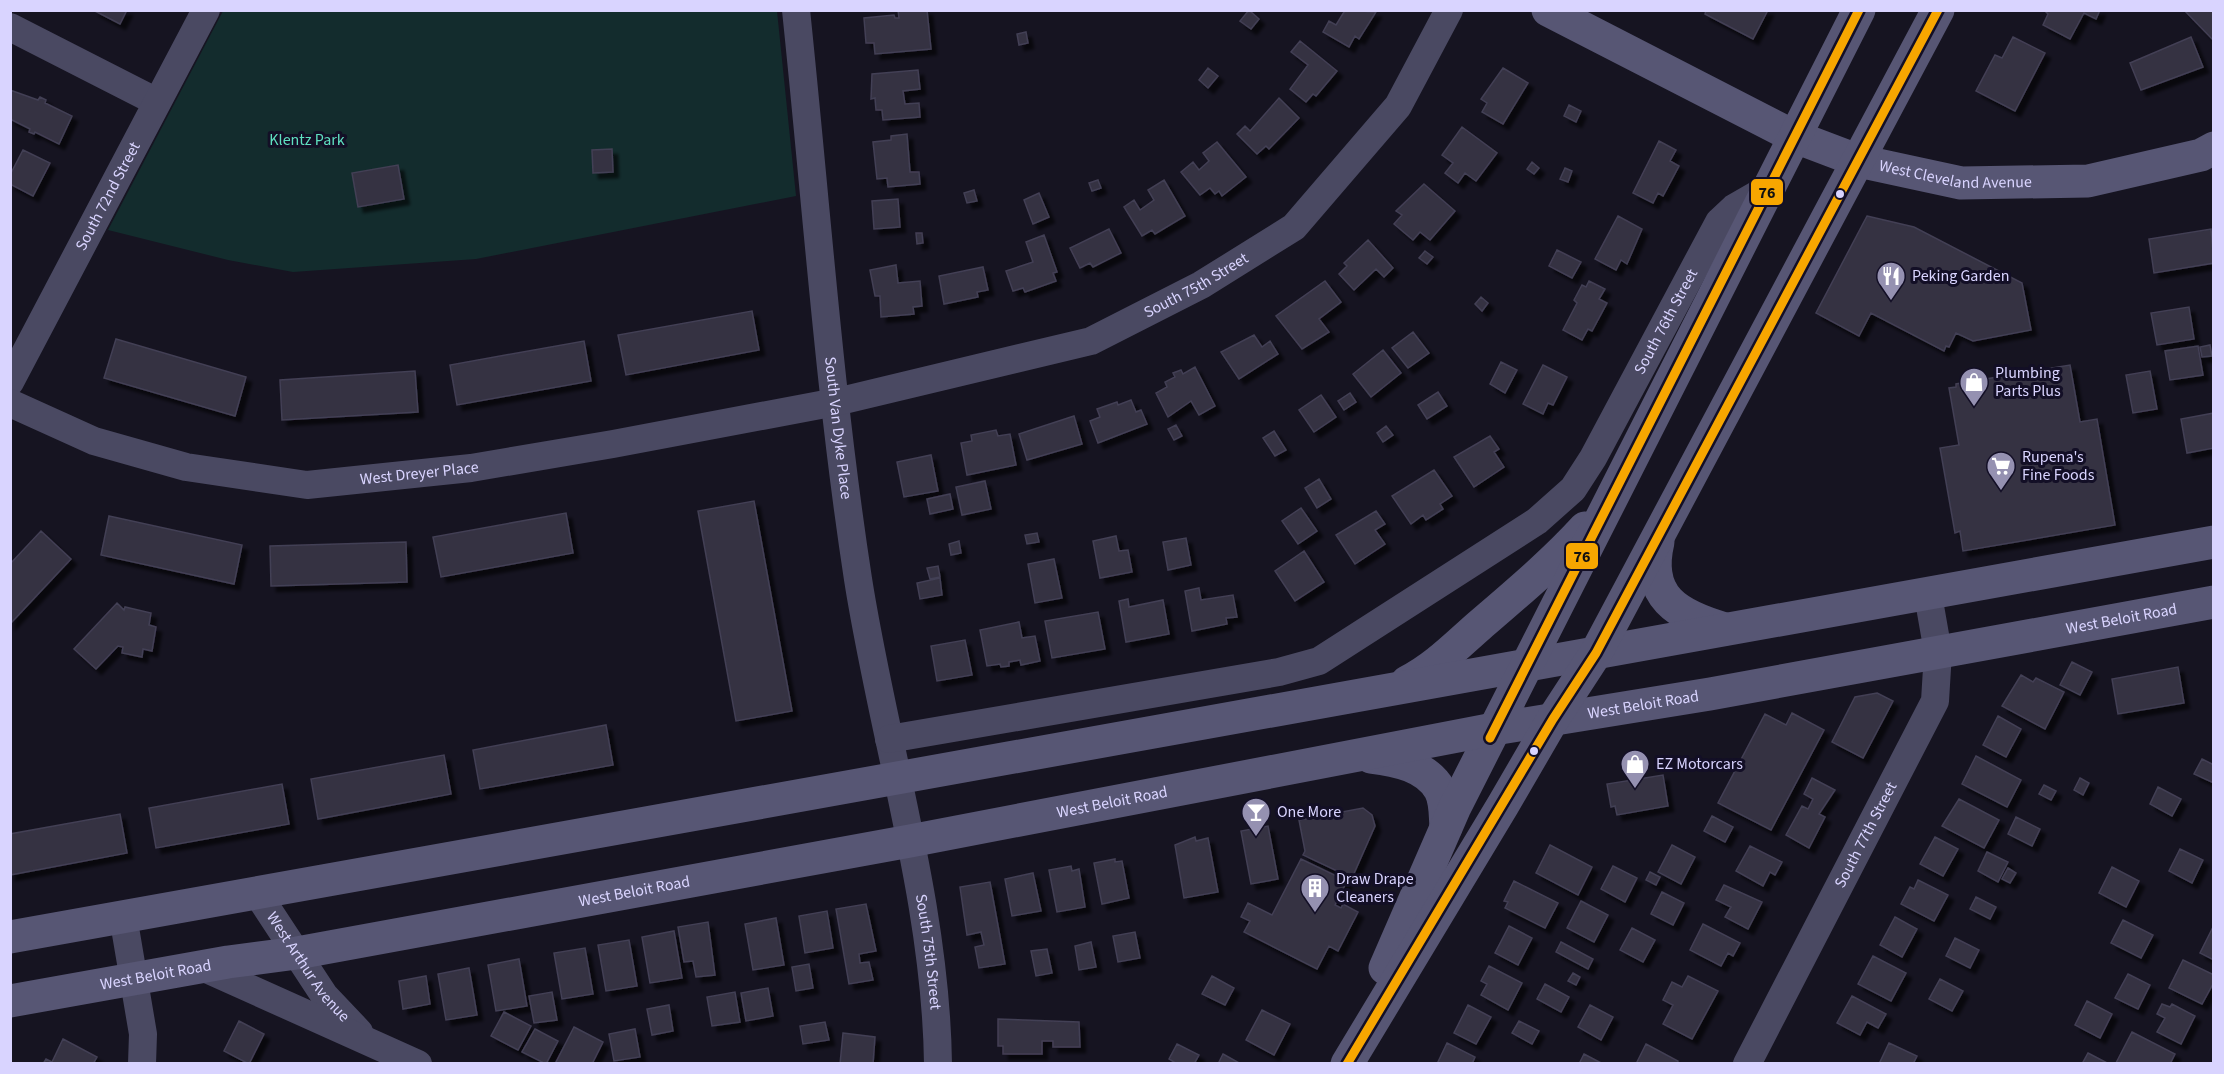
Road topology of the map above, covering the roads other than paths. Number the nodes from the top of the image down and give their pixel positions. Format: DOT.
graph roads {
  1 [pos="206,10"];
  2 [pos="796,10"];
  3 [pos="1449,10"];
  4 [pos="1548,10"];
  5 [pos="1859,10"];
  6 [pos="1938,10"];
  7 [pos="10,27"];
  8 [pos="157,102"];
  9 [pos="1793,136"];
  10 [pos="2214,148"];
  11 [pos="1859,161"];
  12 [pos="1767,189"];
  13 [pos="10,382"];
  14 [pos="836,402"];
  15 [pos="10,403"];
  16 [pos="1609,502"];
  17 [pos="1660,534"];
  18 [pos="2212,537"];
  19 [pos="1929,595"];
  20 [pos="2214,602"];
  21 [pos="1725,629"];
  22 [pos="1938,652"];
  23 [pos="1596,653"];
  24 [pos="1527,665"];
  25 [pos="1394,689"];
  26 [pos="1552,719"];
  27 [pos="1494,729"];
  28 [pos="889,739"];
  29 [pos="1358,756"];
  30 [pos="897,778"];
  31 [pos="1446,827"];
  32 [pos="910,841"];
  33 [pos="257,893"];
  34 [pos="123,916"];
  35 [pos="10,937"];
  36 [pos="297,953"];
  37 [pos="202,967"];
  38 [pos="135,978"];
  39 [pos="10,1001"];
  40 [pos="364,1038"];
  41 [pos="142,1064"];
  42 [pos="418,1064"];
  43 [pos="938,1064"];
  44 [pos="1346,1064"];
  45 [pos="1747,1064"];
  1 -- 8 [label="street, South 72nd Street"];
  2 -- 14 [label="street, South Van Dyke Place"];
  3 -- 14 [label="street, South 75th Street"];
  4 -- 9 [label="main road, West Cleveland Avenue"];
  5 -- 9 [label="main road, South 76th Street"];
  6 -- 11 [label="main road, South 76th Street"];
  7 -- 8 [label="street"];
  8 -- 13 [label="street, South 72nd Street"];
  9 -- 11 [label="main road, West Cleveland Avenue"];
  9 -- 12 [label="main road, South 76th Street"];
  10 -- 11 [label="main road, West Cleveland Avenue"];
  11 -- 17 [label="main road, South 76th Street"];
  12 -- 16 [label="main road, South 76th Street"];
  12 -- 28 [label="street, South 76th Street"];
  14 -- 15 [label="street, West Dreyer Place"];
  14 -- 28 [label="street, South Van Dyke Place"];
  16 -- 24 [label="main road, South 76th Street"];
  16 -- 25 [label="main road"];
  17 -- 21 [label="main road"];
  17 -- 23 [label="main road, South 76th Street"];
  18 -- 19 [label="main road"];
  19 -- 21 [label="main road"];
  19 -- 22 [label="street, South 77th Street"];
  20 -- 22 [label="main road, West Beloit Road"];
  21 -- 23 [label="main road"];
  22 -- 26 [label="main road, West Beloit Road"];
  22 -- 45 [label="street, South 77th Street"];
  23 -- 24 [label="main road"];
  23 -- 26 [label="main road, South 76th Street"];
  24 -- 25 [label="main road"];
  24 -- 27 [label="main road, South 76th Street"];
  25 -- 30 [label="main road"];
  26 -- 27 [label="main road, West Beloit Road"];
  26 -- 44 [label="main road, South 76th Street"];
  27 -- 29 [label="main road, West Beloit Road"];
  27 -- 31 [label="main road, South 76th Street"];
  28 -- 30 [label="street, South Van Dyke Place"];
  29 -- 31 [label="main road"];
  29 -- 32 [label="main road, West Beloit Road"];
  30 -- 32 [label="street, South Van Dyke Place"];
  30 -- 33 [label="main road"];
  31 -- 44 [label="main road, South 76th Street"];
  32 -- 36 [label="main road, West Beloit Road"];
  32 -- 43 [label="street, South 75th Street"];
  33 -- 34 [label="main road"];
  33 -- 36 [label="street, West Arthur Avenue"];
  34 -- 35 [label="main road"];
  34 -- 38 [label="street"];
  36 -- 37 [label="main road, West Beloit Road"];
  36 -- 40 [label="street, West Arthur Avenue"];
  37 -- 38 [label="main road, West Beloit Road"];
  37 -- 40 [label="street, West Arthur Avenue"];
  38 -- 39 [label="main road, West Beloit Road"];
  38 -- 41 [label="street"];
  40 -- 42 [label="street, West Arthur Avenue"];
}
